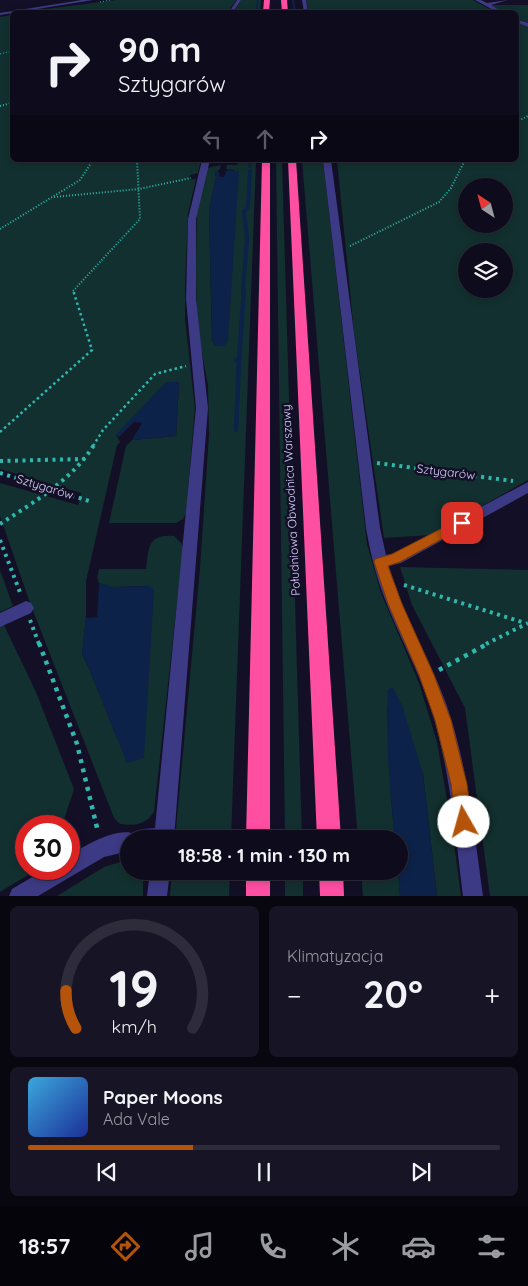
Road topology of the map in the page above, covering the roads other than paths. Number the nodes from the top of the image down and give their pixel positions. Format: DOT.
graph roads {
  1 [pos="91,0"];
  2 [pos="477,0"];
  3 [pos="506,0"];
  4 [pos="486,4"];
  5 [pos="26,10"];
  6 [pos="496,10"];
  7 [pos="206,162"];
  8 [pos="266,162"];
  9 [pos="292,162"];
  10 [pos="327,162"];
  11 [pos="523,484"];
  12 [pos="380,562"];
  13 [pos="26,608"];
  14 [pos="0,620"];
  15 [pos="165,830"];
  16 [pos="258,830"];
  17 [pos="329,830"];
  18 [pos="120,843"];
  19 [pos="80,860"];
  20 [pos="46,880"];
  21 [pos="159,880"];
  22 [pos="258,880"];
  23 [pos="331,880"];
  24 [pos="19,896"];
  25 [pos="158,896"];
  26 [pos="258,896"];
  27 [pos="332,896"];
  28 [pos="473,896"];
  1 -- 5 [label="street"];
  2 -- 4 [label="street"];
  3 -- 4 [label="street"];
  4 -- 6 [label="street"];
  7 -- 15 [label="street"];
  8 -- 16 [label="highway, Południowa Obwodnica Warszawy"];
  9 -- 17 [label="highway, Południowa Obwodnica Warszawy"];
  10 -- 12 [label="street"];
  11 -- 12 [label="street"];
  12 -- 28 [label="street"];
  13 -- 14 [label="street"];
  18 -- 19 [label="street"];
  20 -- 24 [label="street"];
  21 -- 25 [label="street"];
  22 -- 26 [label="highway"];
  23 -- 27 [label="highway"];
}
